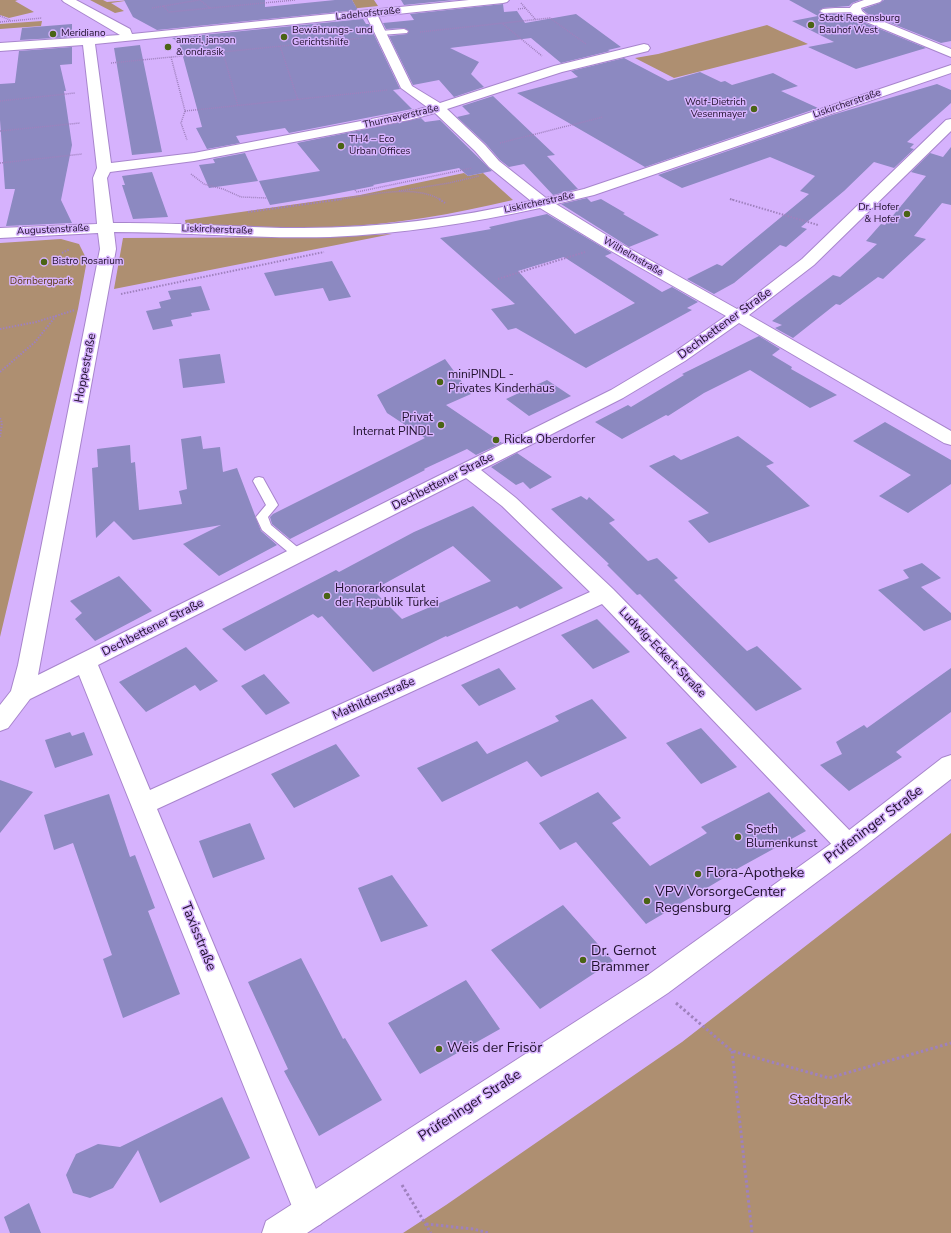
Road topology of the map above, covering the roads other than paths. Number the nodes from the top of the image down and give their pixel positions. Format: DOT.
graph roads {
  1 [pos="503,0"];
  2 [pos="876,0"];
  3 [pos="73,1"];
  4 [pos="856,10"];
  5 [pos="823,12"];
  6 [pos="371,14"];
  7 [pos="404,31"];
  8 [pos="382,34"];
  9 [pos="127,38"];
  10 [pos="89,41"];
  11 [pos="0,47"];
  12 [pos="644,48"];
  13 [pos="951,53"];
  14 [pos="951,69"];
  15 [pos="438,108"];
  16 [pos="951,123"];
  17 [pos="104,168"];
  18 [pos="543,203"];
  19 [pos="107,228"];
  20 [pos="0,233"];
  21 [pos="738,316"];
  22 [pos="951,438"];
  23 [pos="468,469"];
  24 [pos="259,481"];
  25 [pos="298,554"];
  26 [pos="605,594"];
  27 [pos="85,662"];
  28 [pos="22,693"];
  29 [pos="0,722"];
  30 [pos="951,765"];
  31 [pos="143,804"];
  32 [pos="848,845"];
  33 [pos="310,1213"];
  34 [pos="278,1233"];
  1 -- 6 [label="street, Ladehofstraße"];
  2 -- 4 [label="street"];
  3 -- 9 [label="street"];
  4 -- 5 [label="lane"];
  4 -- 13 [label="street"];
  6 -- 8 [label="street"];
  6 -- 9 [label="street, Ladehofstraße"];
  7 -- 8 [label="lane"];
  8 -- 15 [label="street, Wilhelmstraße"];
  9 -- 10 [label="street, Ladehofstraße"];
  10 -- 11 [label="street, Ladehofstraße"];
  10 -- 17 [label="street, Hoppestraße"];
  12 -- 15 [label="street, Thurmayerstraße"];
  14 -- 18 [label="street, Liskircherstraße"];
  15 -- 17 [label="street, Thurmayerstraße"];
  15 -- 18 [label="street, Wilhelmstraße"];
  16 -- 21 [label="street, Dechbettener Straße"];
  17 -- 19 [label="street, Hoppestraße"];
  18 -- 19 [label="street, Liskircherstraße"];
  18 -- 21 [label="street, Wilhelmstraße"];
  19 -- 20 [label="street, Augustenstraße"];
  19 -- 28 [label="street, Hoppestraße"];
  21 -- 22 [label="street, Wilhelmstraße"];
  21 -- 23 [label="street, Dechbettener Straße"];
  23 -- 25 [label="street, Dechbettener Straße"];
  23 -- 26 [label="street, Ludwig-Eckert-Straße"];
  24 -- 25 [label="lane"];
  25 -- 27 [label="street, Dechbettener Straße"];
  26 -- 31 [label="street, Mathildenstraße"];
  26 -- 32 [label="street, Ludwig-Eckert-Straße"];
  27 -- 28 [label="street, Dechbettener Straße"];
  27 -- 31 [label="street, Taxisstraße"];
  28 -- 29 [label="street, Dechbettener Straße"];
  30 -- 32 [label="street, Prüfeninger Straße"];
  31 -- 33 [label="street, Taxisstraße"];
  32 -- 33 [label="street, Prüfeninger Straße"];
  33 -- 34 [label="street, Prüfeninger Straße"];
}
